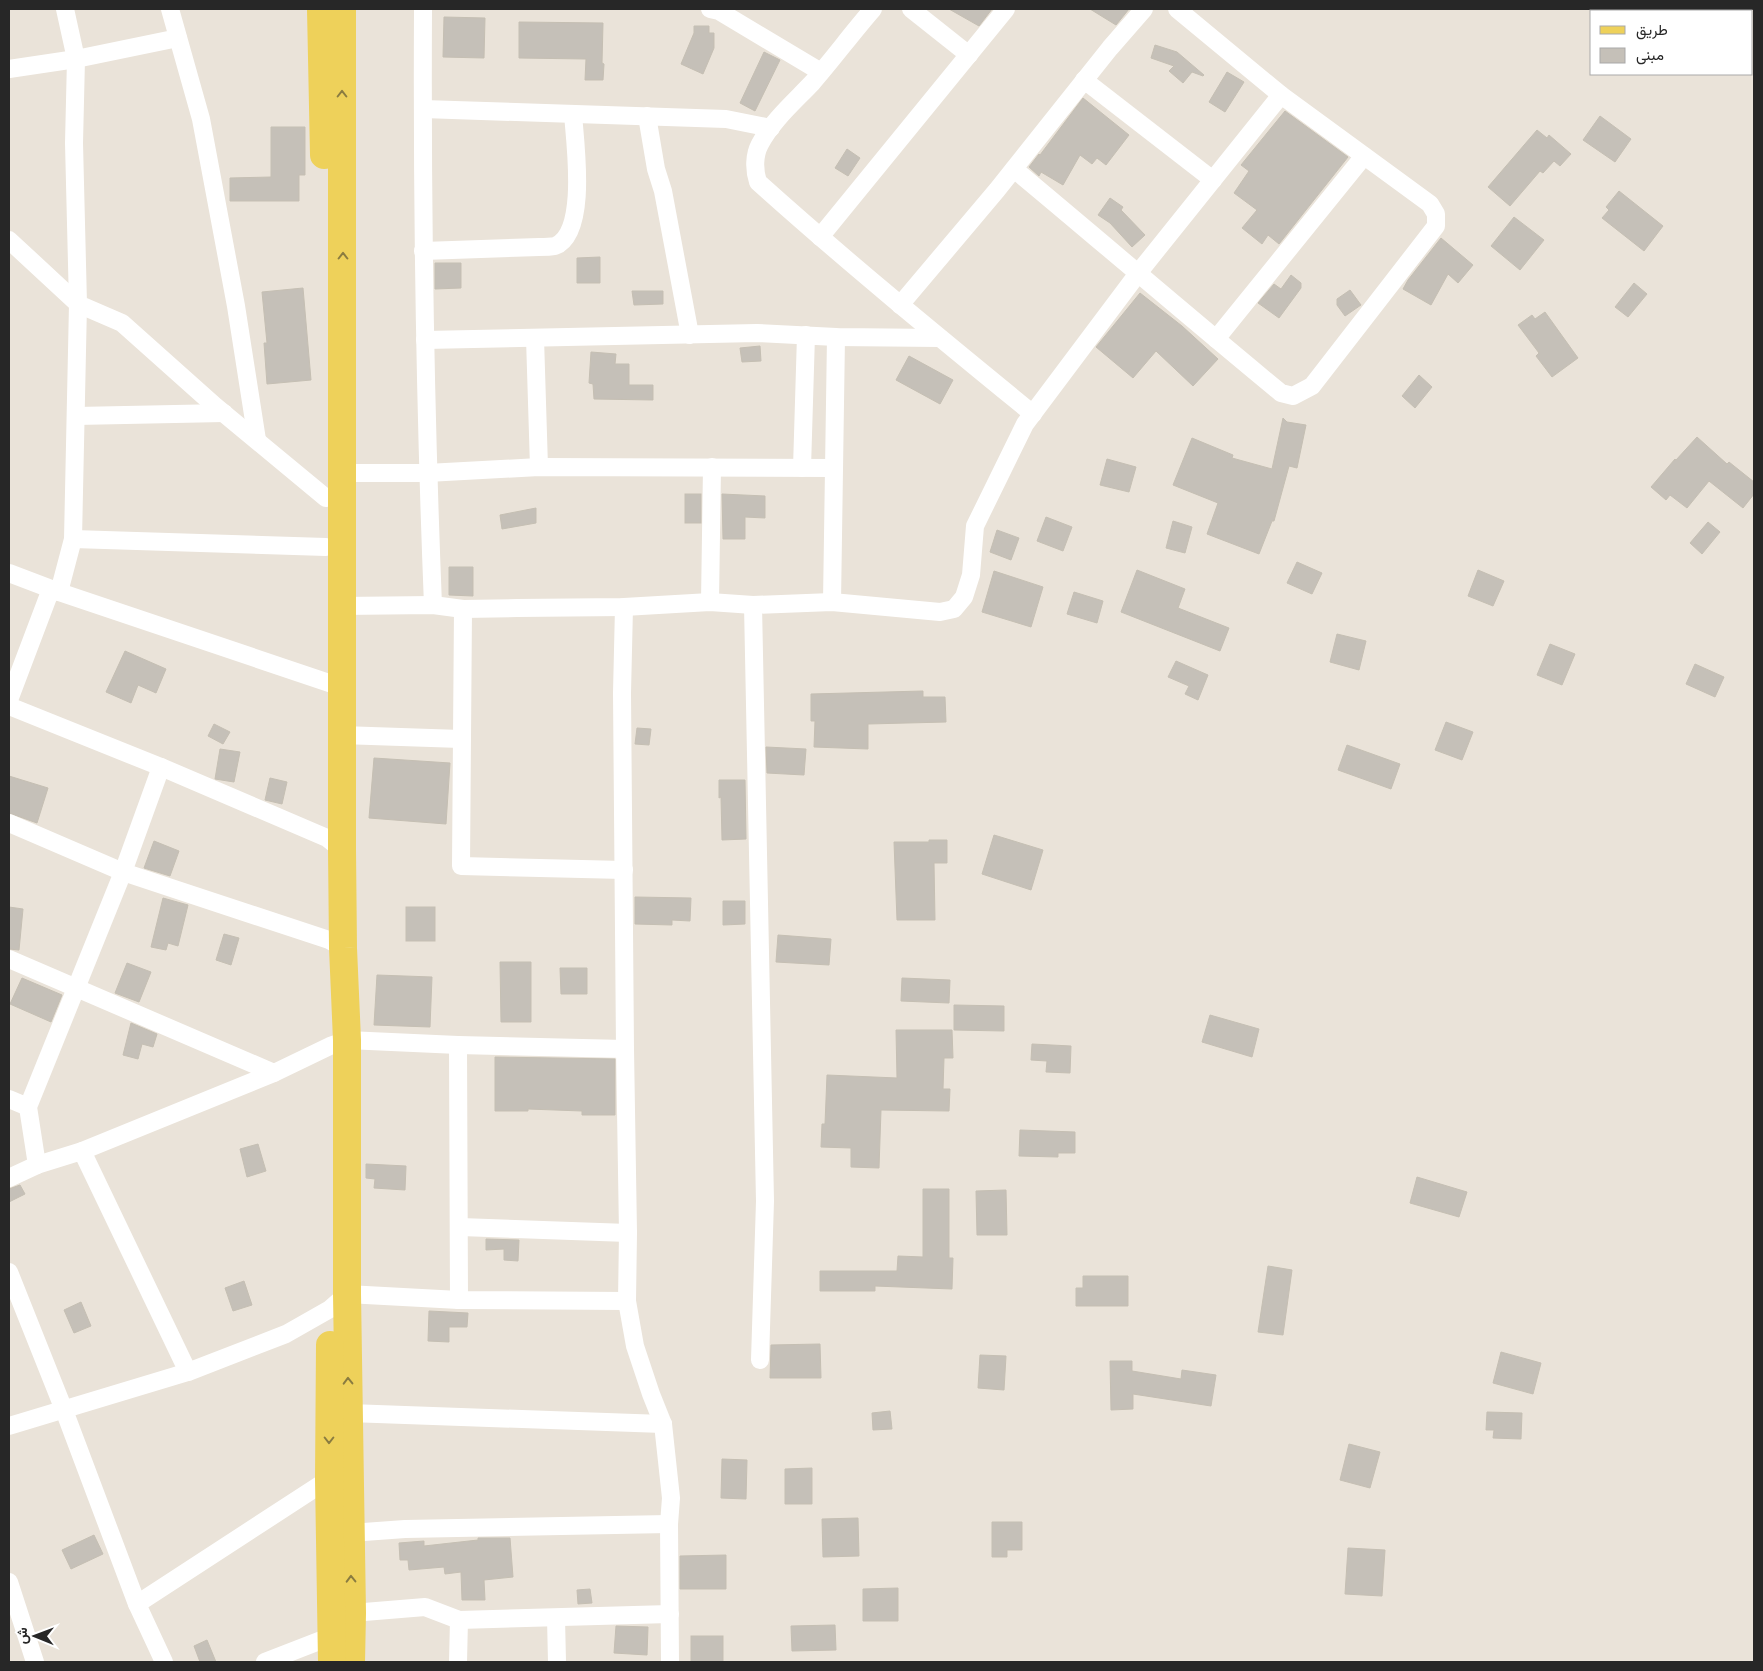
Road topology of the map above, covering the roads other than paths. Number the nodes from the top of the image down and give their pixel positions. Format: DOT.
graph roads {
  1 [pos="65,9"];
  2 [pos="170,9"];
  3 [pos="322,9"];
  4 [pos="342,9"];
  5 [pos="423,9"];
  6 [pos="710,9"];
  7 [pos="873,9"];
  8 [pos="911,9"];
  9 [pos="1006,9"];
  10 [pos="1144,9"];
  11 [pos="1177,9"];
  12 [pos="178,38"];
  13 [pos="969,55"];
  14 [pos="76,59"];
  15 [pos="9,69"];
  16 [pos="821,72"];
  17 [pos="1084,80"];
  18 [pos="1280,96"];
  19 [pos="423,109"];
  20 [pos="573,114"];
  21 [pos="647,116"];
  22 [pos="771,128"];
  23 [pos="1364,156"];
  24 [pos="1014,169"];
  25 [pos="1213,180"];
  26 [pos="820,237"];
  27 [pos="9,240"];
  28 [pos="423,251"];
  29 [pos="1139,272"];
  30 [pos="78,304"];
  31 [pos="900,305"];
  32 [pos="690,335"];
  33 [pos="806,335"];
  34 [pos="836,336"];
  35 [pos="535,338"];
  36 [pos="940,338"];
  37 [pos="1216,339"];
  38 [pos="425,340"];
  39 [pos="224,413"];
  40 [pos="1033,414"];
  41 [pos="76,416"];
  42 [pos="257,440"];
  43 [pos="539,467"];
  44 [pos="712,467"];
  45 [pos="802,468"];
  46 [pos="834,468"];
  47 [pos="342,473"];
  48 [pos="427,473"];
  49 [pos="326,498"];
  50 [pos="73,539"];
  51 [pos="326,547"];
  52 [pos="9,573"];
  53 [pos="55,591"];
  54 [pos="710,602"];
  55 [pos="832,602"];
  56 [pos="433,605"];
  57 [pos="753,605"];
  58 [pos="341,606"];
  59 [pos="463,608"];
  60 [pos="624,608"];
  61 [pos="333,685"];
  62 [pos="9,700"];
  63 [pos="9,706"];
  64 [pos="341,735"];
  65 [pos="461,739"];
  66 [pos="161,767"];
  67 [pos="9,824"];
  68 [pos="335,844"];
  69 [pos="624,870"];
  70 [pos="123,872"];
  71 [pos="336,944"];
  72 [pos="9,959"];
  73 [pos="77,987"];
  74 [pos="339,1043"];
  75 [pos="458,1046"];
  76 [pos="625,1049"];
  77 [pos="274,1073"];
  78 [pos="9,1099"];
  79 [pos="28,1107"];
  80 [pos="82,1151"];
  81 [pos="37,1165"];
  82 [pos="9,1178"];
  83 [pos="460,1227"];
  84 [pos="628,1233"];
  85 [pos="9,1272"];
  86 [pos="460,1300"];
  87 [pos="338,1301"];
  88 [pos="627,1301"];
  89 [pos="760,1360"];
  90 [pos="188,1372"];
  91 [pos="64,1410"];
  92 [pos="349,1413"];
  93 [pos="664,1424"];
  94 [pos="9,1426"];
  95 [pos="329,1479"];
  96 [pos="669,1524"];
  97 [pos="350,1534"];
  98 [pos="9,1582"];
  99 [pos="137,1604"];
  100 [pos="352,1613"];
  101 [pos="670,1614"];
  102 [pos="556,1618"];
  103 [pos="459,1620"];
  104 [pos="332,1649"];
  105 [pos="35,1662"];
  106 [pos="164,1662"];
  107 [pos="265,1662"];
  108 [pos="351,1662"];
  109 [pos="458,1662"];
  110 [pos="557,1662"];
  111 [pos="670,1662"];
  1 -- 14 [label="street"];
  2 -- 12 [label="street"];
  3 -- 49 [label="main road"];
  47 -- 4 [label="main road, one-way"];
  5 -- 19 [label="street"];
  6 -- 16 [label="street"];
  7 -- 16 [label="street"];
  8 -- 13 [label="street"];
  9 -- 13 [label="street"];
  10 -- 17 [label="street"];
  11 -- 18 [label="street"];
  12 -- 14 [label="street"];
  12 -- 42 [label="street"];
  13 -- 26 [label="street"];
  14 -- 15 [label="street"];
  14 -- 30 [label="street"];
  16 -- 22 [label="street"];
  17 -- 24 [label="street"];
  17 -- 25 [label="street"];
  18 -- 23 [label="street"];
  18 -- 25 [label="street"];
  19 -- 20 [label="street"];
  19 -- 28 [label="street"];
  20 -- 21 [label="street"];
  20 -- 28 [label="street"];
  21 -- 22 [label="street"];
  21 -- 32 [label="street"];
  22 -- 26 [label="street"];
  23 -- 37 [label="street"];
  23 -- 37 [label="street"];
  24 -- 29 [label="street"];
  24 -- 31 [label="street"];
  25 -- 29 [label="street"];
  26 -- 31 [label="street"];
  27 -- 30 [label="street"];
  28 -- 38 [label="street"];
  29 -- 37 [label="street"];
  29 -- 40 [label="street"];
  30 -- 39 [label="street"];
  30 -- 41 [label="street"];
  31 -- 36 [label="street"];
  32 -- 33 [label="street"];
  32 -- 35 [label="street"];
  33 -- 34 [label="street"];
  33 -- 45 [label="street"];
  34 -- 36 [label="street"];
  34 -- 46 [label="street"];
  35 -- 38 [label="street"];
  35 -- 43 [label="street"];
  36 -- 40 [label="street"];
  38 -- 48 [label="street"];
  39 -- 41 [label="street"];
  39 -- 42 [label="street"];
  40 -- 55 [label="street"];
  41 -- 50 [label="street"];
  42 -- 49 [label="street"];
  43 -- 44 [label="street"];
  43 -- 48 [label="street"];
  44 -- 45 [label="street"];
  44 -- 54 [label="street"];
  45 -- 46 [label="street"];
  46 -- 55 [label="street"];
  47 -- 48 [label="street"];
  47 -- 58 [label="main road"];
  48 -- 56 [label="street"];
  49 -- 51 [label="main road"];
  50 -- 51 [label="street"];
  50 -- 53 [label="street"];
  51 -- 61 [label="main road"];
  52 -- 53 [label="street"];
  53 -- 61 [label="street"];
  53 -- 62 [label="street"];
  54 -- 57 [label="street"];
  54 -- 60 [label="street"];
  55 -- 57 [label="street"];
  56 -- 58 [label="street"];
  56 -- 59 [label="street"];
  57 -- 89 [label="street"];
  58 -- 61 [label="main road"];
  59 -- 60 [label="street"];
  59 -- 65 [label="street"];
  60 -- 69 [label="street"];
  61 -- 64 [label="main road"];
  61 -- 68 [label="main road"];
  63 -- 66 [label="street"];
  64 -- 65 [label="street"];
  64 -- 68 [label="main road"];
  65 -- 69 [label="street"];
  66 -- 68 [label="street"];
  66 -- 70 [label="street"];
  67 -- 70 [label="street"];
  68 -- 71 [label="main road"];
  69 -- 76 [label="street"];
  70 -- 71 [label="street"];
  70 -- 73 [label="street"];
  71 -- 74 [label="main road"];
  72 -- 73 [label="street"];
  73 -- 77 [label="street"];
  73 -- 79 [label="street"];
  74 -- 75 [label="street"];
  74 -- 77 [label="street"];
  74 -- 87 [label="main road"];
  75 -- 76 [label="street"];
  75 -- 83 [label="street"];
  76 -- 84 [label="street"];
  77 -- 80 [label="street"];
  78 -- 79 [label="street"];
  79 -- 81 [label="street"];
  80 -- 81 [label="street"];
  80 -- 90 [label="street"];
  81 -- 82 [label="street"];
  83 -- 84 [label="street"];
  83 -- 86 [label="street"];
  84 -- 88 [label="street"];
  85 -- 91 [label="street"];
  86 -- 87 [label="street"];
  86 -- 88 [label="street"];
  87 -- 90 [label="street"];
  92 -- 87 [label="main road, one-way"];
  87 -- 95 [label="main road, one-way"];
  88 -- 93 [label="street"];
  90 -- 91 [label="street"];
  91 -- 94 [label="street"];
  91 -- 99 [label="street"];
  92 -- 93 [label="street"];
  92 -- 97 [label="main road"];
  93 -- 96 [label="street"];
  95 -- 99 [label="street"];
  95 -- 104 [label="main road"];
  96 -- 97 [label="street"];
  96 -- 101 [label="street"];
  100 -- 97 [label="main road, one-way"];
  98 -- 105 [label="street"];
  99 -- 106 [label="street"];
  100 -- 103 [label="street"];
  100 -- 108 [label="main road"];
  101 -- 102 [label="street"];
  101 -- 111 [label="street"];
  102 -- 103 [label="street"];
  102 -- 110 [label="street"];
  103 -- 109 [label="street"];
  104 -- 107 [label="street"];
}
